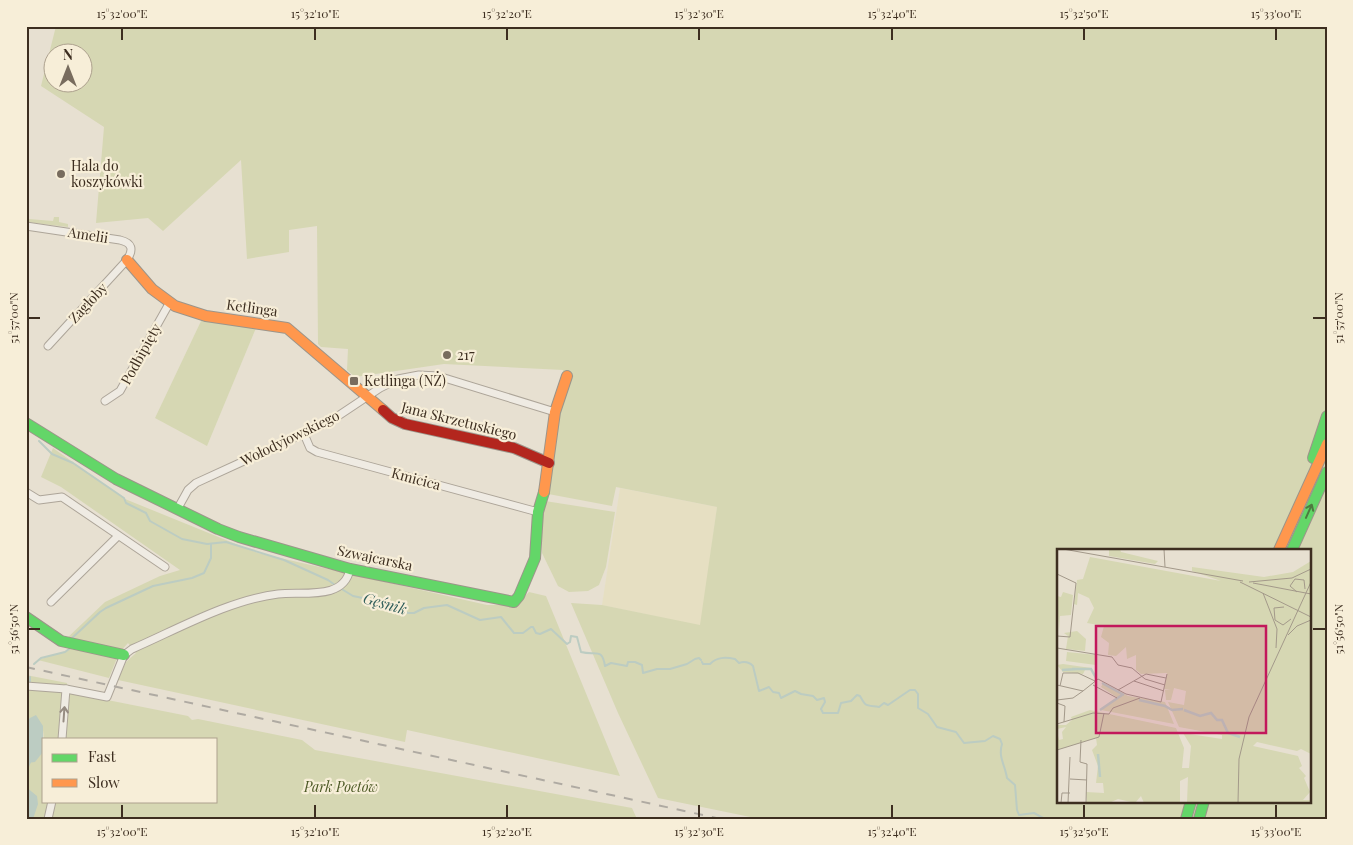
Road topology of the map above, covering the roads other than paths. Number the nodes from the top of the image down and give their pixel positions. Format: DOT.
graph roads {
  1 [pos="26,226"];
  2 [pos="128,260"];
  3 [pos="170,302"];
  4 [pos="48,346"];
  5 [pos="567,376"];
  6 [pos="366,397"];
  7 [pos="105,401"];
  8 [pos="555,412"];
  9 [pos="1327,416"];
  10 [pos="26,423"];
  11 [pos="304,434"];
  12 [pos="1327,444"];
  13 [pos="549,463"];
  14 [pos="1327,472"];
  15 [pos="26,492"];
  16 [pos="1303,494"];
  17 [pos="178,508"];
  18 [pos="538,512"];
  19 [pos="118,536"];
  20 [pos="1279,549"];
  21 [pos="1292,549"];
  22 [pos="165,567"];
  23 [pos="350,569"];
  24 [pos="51,602"];
  25 [pos="26,617"];
  26 [pos="124,655"];
  27 [pos="26,686"];
  28 [pos="66,689"];
  29 [pos="62,738"];
  30 [pos="52,802"];
  31 [pos="1191,802"];
  32 [pos="1204,802"];
  33 [pos="48,819"];
  34 [pos="1186,819"];
  35 [pos="1199,819"];
  1 -- 2 [label="street, Amelii"];
  2 -- 3 [label="main road, Ketlinga"];
  2 -- 4 [label="street, Zagłoby"];
  3 -- 6 [label="main road, Ketlinga"];
  3 -- 7 [label="street, Podbipięty"];
  5 -- 8 [label="main road, Szwajcarska"];
  6 -- 8 [label="street, Wołodyjowskiego"];
  6 -- 11 [label="street, Wołodyjowskiego"];
  6 -- 13 [label="main road, Jana Skrzetuskiego"];
  8 -- 13 [label="main road, Szwajcarska"];
  9 -- 16 [label="main road"];
  10 -- 17 [label="main road, Szwajcarska"];
  11 -- 17 [label="street, Wołodyjowskiego"];
  11 -- 18 [label="street, Kmicica"];
  12 -- 16 [label="main road"];
  13 -- 18 [label="main road, Szwajcarska"];
  21 -- 14 [label="main road, one-way"];
  15 -- 19 [label="street"];
  16 -- 20 [label="main road"];
  17 -- 23 [label="main road, Szwajcarska"];
  18 -- 23 [label="main road, Szwajcarska"];
  19 -- 22 [label="street"];
  19 -- 24 [label="street"];
  23 -- 26 [label="street"];
  25 -- 26 [label="main road"];
  26 -- 28 [label="street"];
  27 -- 28 [label="street"];
  29 -- 28 [label="street, one-way"];
  30 -- 33 [label="street"];
  31 -- 34 [label="main road"];
  32 -- 35 [label="main road"];
}
